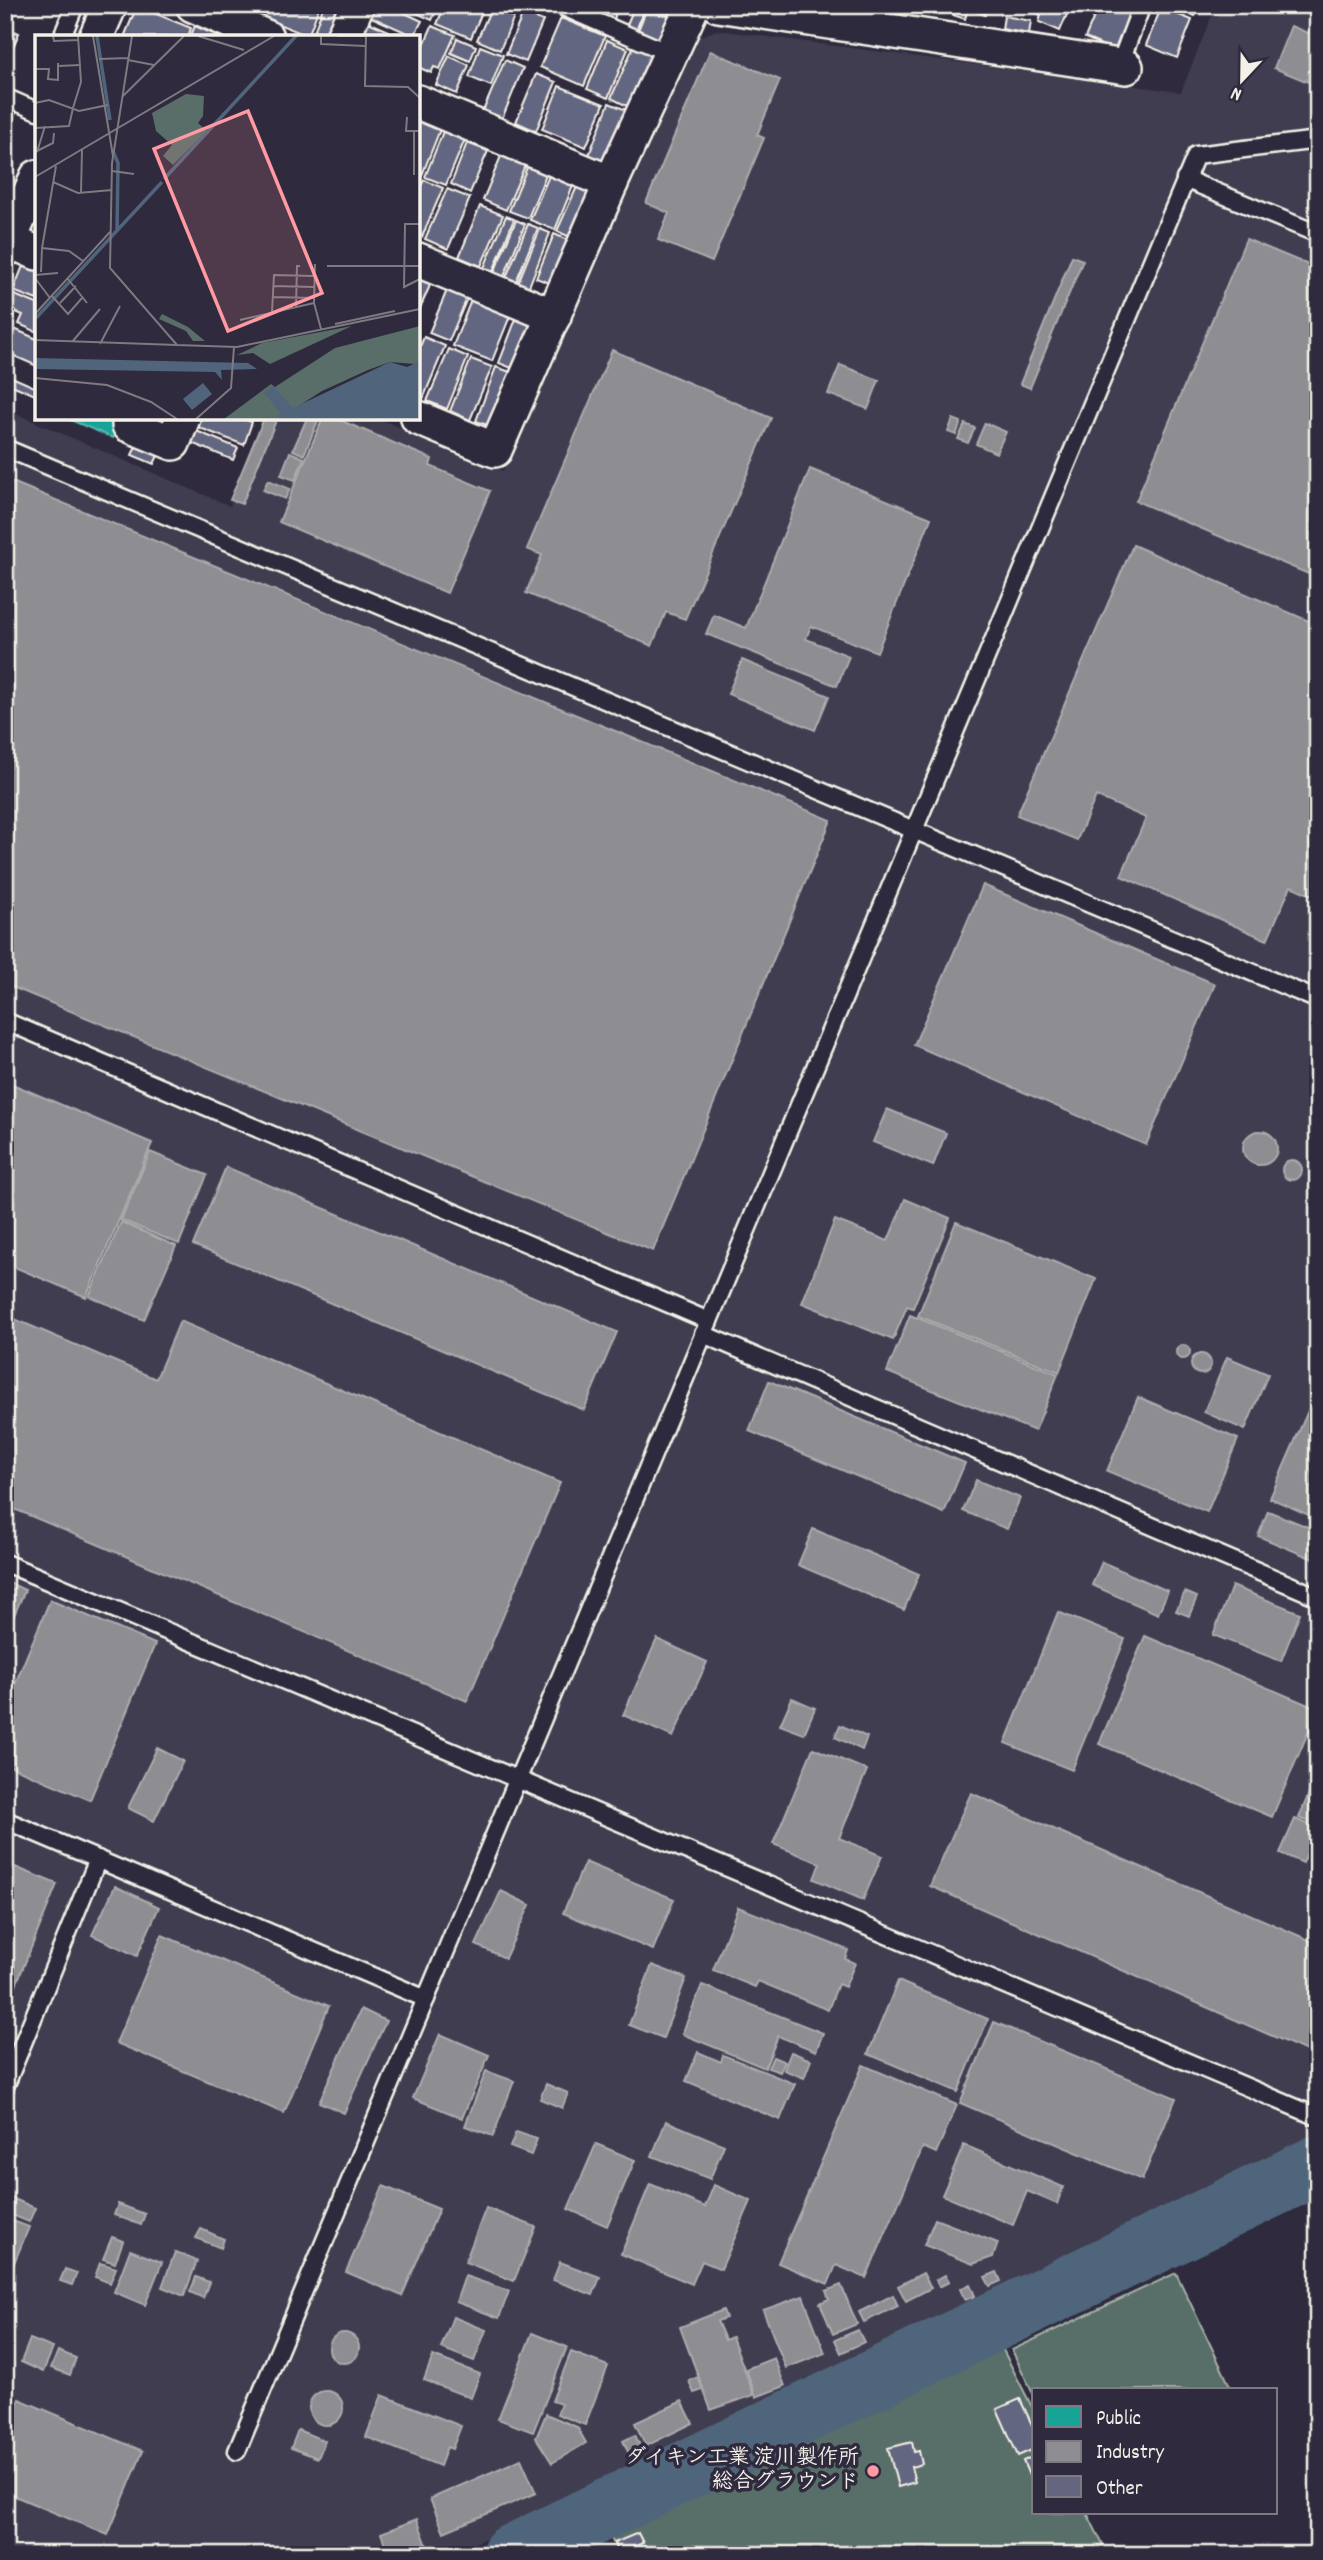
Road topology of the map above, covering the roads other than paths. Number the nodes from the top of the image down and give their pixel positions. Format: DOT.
graph roads {
  1 [pos="75,5"];
  2 [pos="110,5"];
  3 [pos="193,5"];
  4 [pos="357,5"];
  5 [pos="693,5"];
  6 [pos="718,5"];
  7 [pos="1142,5"];
  8 [pos="561,6"];
  9 [pos="63,35"];
  10 [pos="97,35"];
  11 [pos="261,35"];
  12 [pos="345,35"];
  13 [pos="671,54"];
  14 [pos="1122,66"];
  15 [pos="5,97"];
  16 [pos="420,103"];
  17 [pos="35,107"];
  18 [pos="1318,140"];
  19 [pos="1185,179"];
  20 [pos="611,183"];
  21 [pos="35,184"];
  22 [pos="1318,234"];
  23 [pos="17,248"];
  24 [pos="420,261"];
  25 [pos="554,316"];
  26 [pos="420,419"];
  27 [pos="182,420"];
  28 [pos="130,425"];
  29 [pos="5,448"];
  30 [pos="914,830"];
  31 [pos="1318,1000"];
  32 [pos="5,1021"];
  33 [pos="706,1328"];
  34 [pos="5,1563"];
  35 [pos="1318,1597"];
  36 [pos="517,1779"];
  37 [pos="5,1820"];
  38 [pos="98,1859"];
  39 [pos="426,1998"];
  40 [pos="5,2087"];
  41 [pos="1318,2117"];
  42 [pos="237,2451"];
  1 -- 9 [label="lane"];
  2 -- 10 [label="street"];
  3 -- 11 [label="street"];
  4 -- 12 [label="street"];
  5 -- 13 [label="street"];
  6 -- 14 [label="street"];
  7 -- 14 [label="lane"];
  8 -- 13 [label="lane"];
  13 -- 20 [label="street"];
  15 -- 17 [label="lane"];
  16 -- 20 [label="street"];
  18 -- 19 [label="lane"];
  19 -- 22 [label="lane"];
  19 -- 30 [label="lane"];
  20 -- 25 [label="street"];
  21 -- 23 [label="street"];
  24 -- 25 [label="street"];
  25 -- 26 [label="street"];
  27 -- 28 [label="street"];
  29 -- 30 [label="lane"];
  30 -- 31 [label="lane"];
  30 -- 33 [label="lane"];
  32 -- 33 [label="lane"];
  33 -- 35 [label="lane"];
  33 -- 36 [label="lane"];
  34 -- 36 [label="lane"];
  36 -- 39 [label="lane"];
  36 -- 41 [label="lane"];
  37 -- 38 [label="lane"];
  38 -- 39 [label="lane"];
  38 -- 40 [label="lane"];
  39 -- 42 [label="lane"];
}
